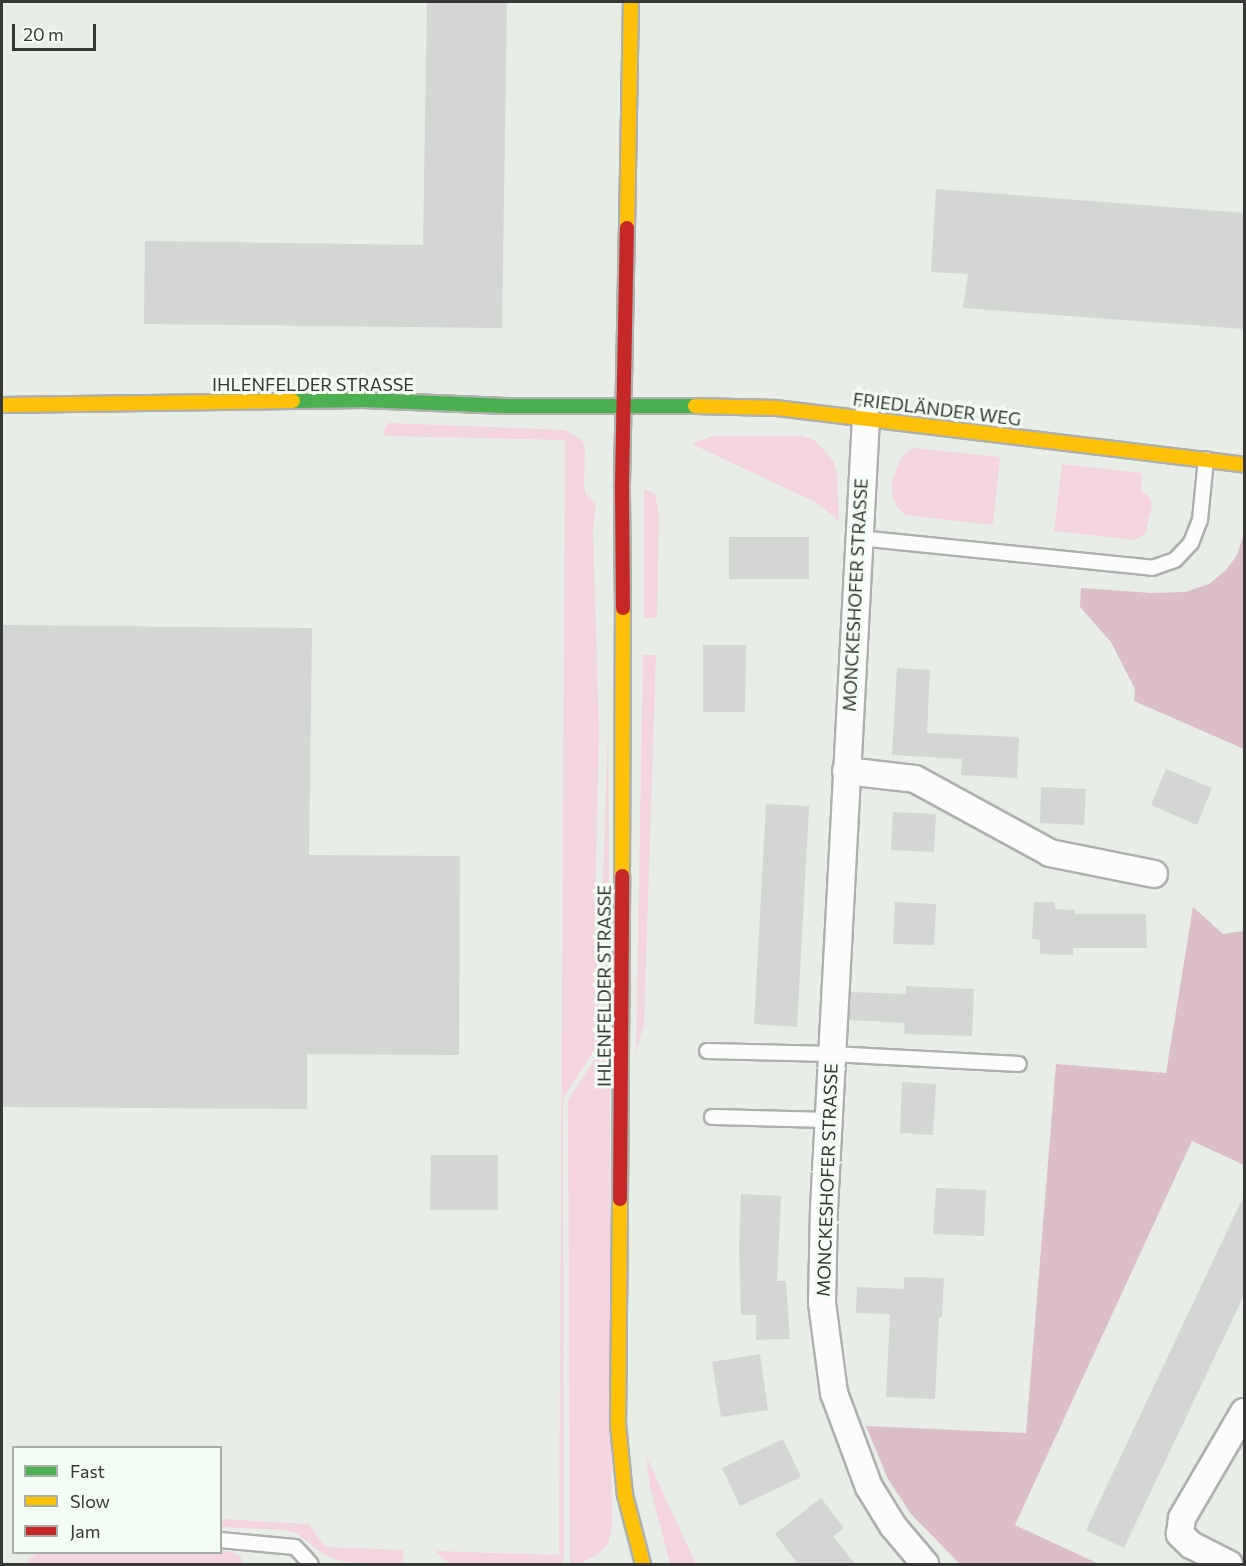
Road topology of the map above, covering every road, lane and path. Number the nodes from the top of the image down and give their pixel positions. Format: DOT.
graph roads {
  1 [pos="631,2"];
  2 [pos="2,405"];
  3 [pos="624,405"];
  4 [pos="866,418"];
  5 [pos="1206,459"];
  6 [pos="1245,465"];
  7 [pos="859,538"];
  8 [pos="846,771"];
  9 [pos="1154,874"];
  10 [pos="707,1052"];
  11 [pos="832,1054"];
  12 [pos="1019,1064"];
  13 [pos="712,1117"];
  14 [pos="829,1120"];
  15 [pos="1245,1412"];
  16 [pos="222,1540"];
  17 [pos="311,1564"];
  18 [pos="643,1564"];
  19 [pos="925,1564"];
  20 [pos="1229,1564"];
  1 -- 3 [label="main road, IHLENFELDER STRASSE"];
  2 -- 3 [label="main road, IHLENFELDER STRASSE"];
  3 -- 4 [label="main road, FRIEDLÄNDER WEG"];
  3 -- 18 [label="main road, IHLENFELDER STRASSE"];
  4 -- 5 [label="main road, FRIEDLÄNDER WEG"];
  4 -- 7 [label="street, MONCKESHOFER STRASSE"];
  5 -- 6 [label="main road, FRIEDLÄNDER WEG"];
  5 -- 7 [label="lane"];
  7 -- 8 [label="street, MONCKESHOFER STRASSE"];
  8 -- 9 [label="street"];
  8 -- 11 [label="street, MONCKESHOFER STRASSE"];
  10 -- 11 [label="lane"];
  11 -- 12 [label="lane"];
  11 -- 14 [label="street, MONCKESHOFER STRASSE"];
  13 -- 14 [label="lane"];
  14 -- 19 [label="street, MONCKESHOFER STRASSE"];
  15 -- 20 [label="street"];
  16 -- 17 [label="lane"];
}
